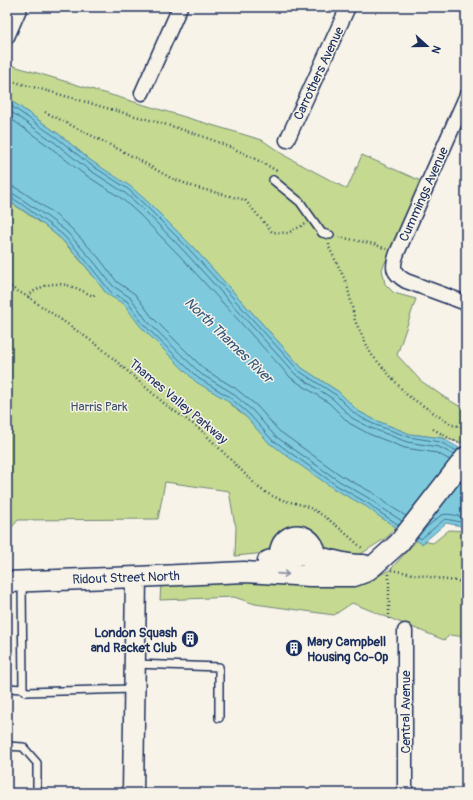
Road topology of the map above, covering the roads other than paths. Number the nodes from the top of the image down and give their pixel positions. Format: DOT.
graph roads {
  1 [pos="20,7"];
  2 [pos="180,7"];
  3 [pos="348,7"];
  4 [pos="7,37"];
  5 [pos="142,93"];
  6 [pos="466,97"];
  7 [pos="287,140"];
  8 [pos="273,180"];
  9 [pos="330,235"];
  10 [pos="466,303"];
  11 [pos="464,451"];
  12 [pos="316,556"];
  13 [pos="377,562"];
  14 [pos="244,572"];
  15 [pos="310,576"];
  16 [pos="136,577"];
  17 [pos="15,582"];
  18 [pos="405,631"];
  19 [pos="135,664"];
  20 [pos="7,688"];
  21 [pos="23,689"];
  22 [pos="135,689"];
  23 [pos="218,718"];
  24 [pos="7,746"];
  25 [pos="38,793"];
  26 [pos="134,793"];
  27 [pos="405,793"];
  1 -- 4 [label="street"];
  2 -- 5 [label="street"];
  3 -- 7 [label="street, Carrothers Avenue"];
  6 -- 10 [label="street, Cummings Avenue"];
  8 -- 9 [label="lane"];
  11 -- 13 [label="street, Ridout Street North"];
  12 -- 13 [label="street"];
  12 -- 14 [label="street, Ridout Street North"];
  12 -- 15 [label="street"];
  13 -- 15 [label="street, Ridout Street North"];
  14 -- 15 [label="street, Ridout Street North, one-way"];
  14 -- 16 [label="street, Ridout Street North"];
  16 -- 17 [label="street, Ridout Street North"];
  16 -- 19 [label="street"];
  17 -- 21 [label="lane"];
  18 -- 27 [label="street, Central Avenue"];
  19 -- 22 [label="street"];
  19 -- 23 [label="lane"];
  20 -- 21 [label="lane"];
  21 -- 22 [label="lane"];
  22 -- 26 [label="street"];
  24 -- 25 [label="lane"];
}
